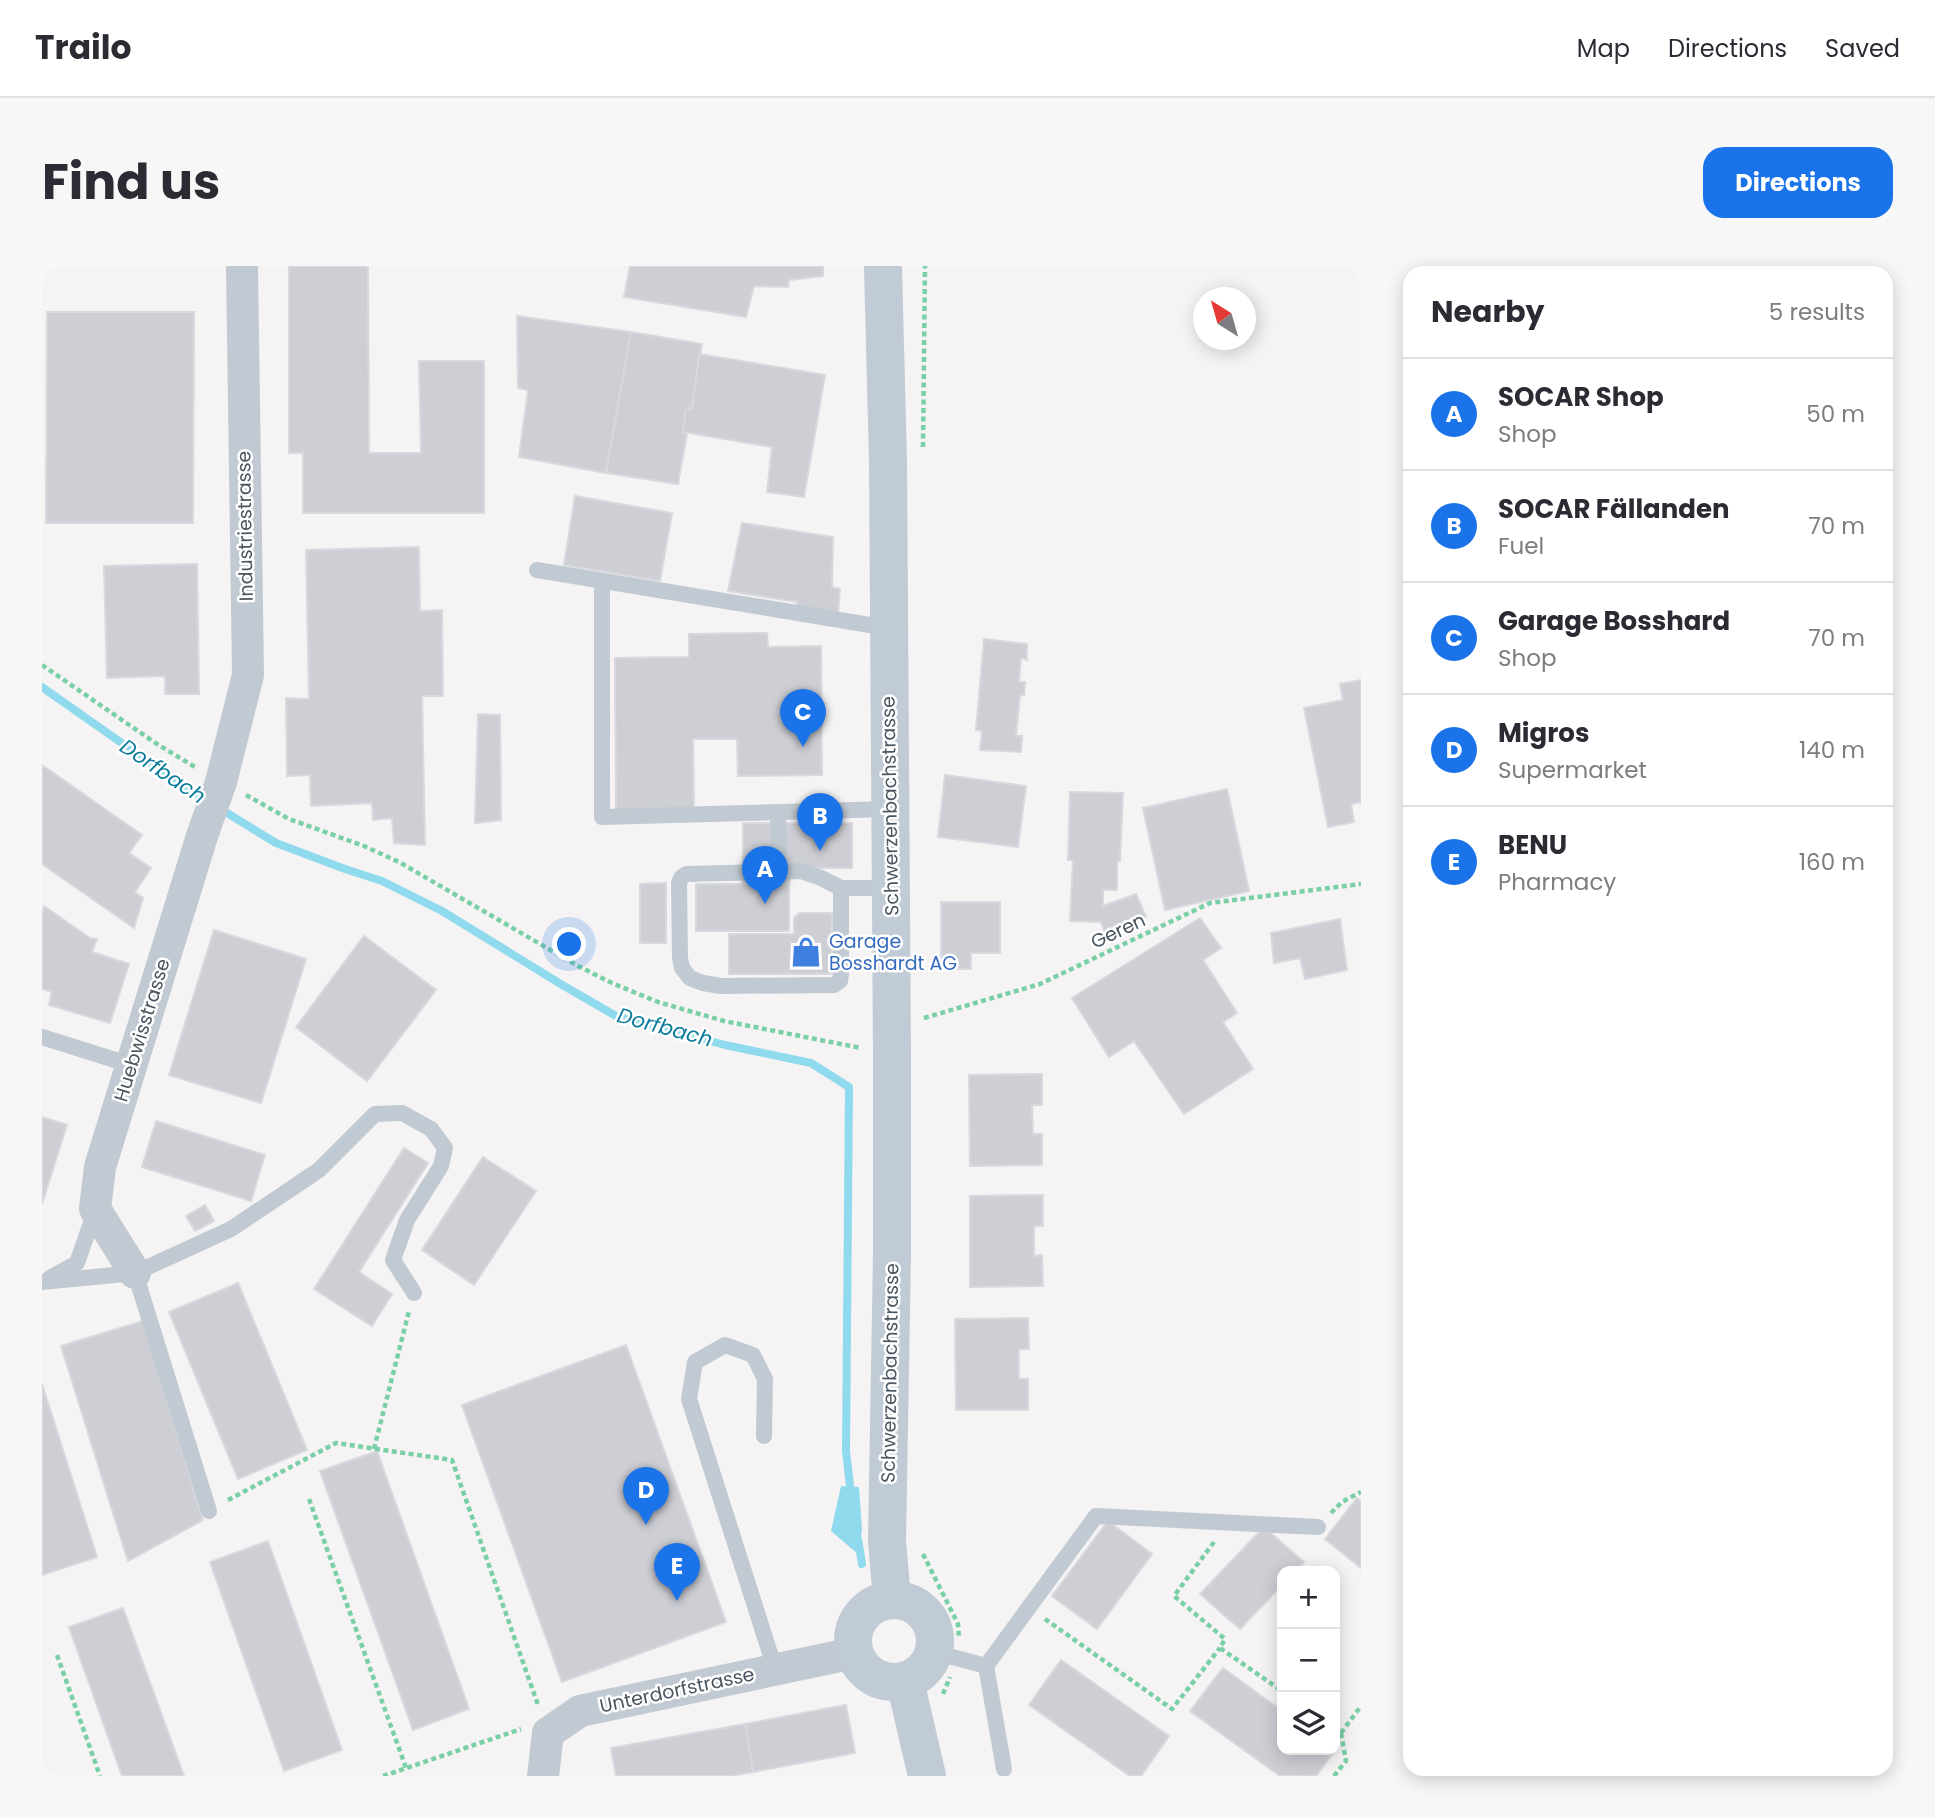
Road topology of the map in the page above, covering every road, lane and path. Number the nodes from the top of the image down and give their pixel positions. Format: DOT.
graph roads {
  1 [pos="242,266"];
  2 [pos="883,266"];
  3 [pos="537,570"];
  4 [pos="602,581"];
  5 [pos="888,628"];
  6 [pos="42,665"];
  7 [pos="221,782"];
  8 [pos="890,809"];
  9 [pos="778,812"];
  10 [pos="779,872"];
  11 [pos="1361,884"];
  12 [pos="841,888"];
  13 [pos="891,888"];
  14 [pos="42,1037"];
  15 [pos="892,1037"];
  16 [pos="131,1065"];
  17 [pos="96,1209"];
  18 [pos="135,1273"];
  19 [pos="42,1282"];
  20 [pos="414,1293"];
  21 [pos="764,1436"];
  22 [pos="374,1449"];
  23 [pos="1361,1492"];
  24 [pos="309,1499"];
  25 [pos="209,1510"];
  26 [pos="1229,1522"];
  27 [pos="1318,1527"];
  28 [pos="892,1599"];
  29 [pos="1029,1608"];
  30 [pos="1220,1647"];
  31 [pos="934,1652"];
  32 [pos="854,1653"];
  33 [pos="57,1656"];
  34 [pos="986,1666"];
  35 [pos="775,1669"];
  36 [pos="905,1681"];
  37 [pos="1277,1687"];
  38 [pos="1361,1706"];
  39 [pos="548,1733"];
  40 [pos="1342,1733"];
  41 [pos="406,1768"];
  42 [pos="1004,1769"];
  43 [pos="100,1776"];
  44 [pos="383,1776"];
  45 [pos="543,1776"];
  46 [pos="927,1776"];
  47 [pos="1334,1776"];
  1 -- 7 [label="street, Industriestrasse"];
  2 -- 5 [label="main road, Schwerzenbachstrasse"];
  3 -- 4 [label="lane"];
  4 -- 5 [label="lane"];
  4 -- 9 [label="lane"];
  5 -- 8 [label="main road, Schwerzenbachstrasse"];
  6 -- 7 [label="path, Geren"];
  7 -- 15 [label="path, Geren"];
  7 -- 16 [label="street, Huebwisstrasse"];
  8 -- 9 [label="lane"];
  8 -- 13 [label="main road, Schwerzenbachstrasse"];
  9 -- 10 [label="lane"];
  10 -- 12 [label="lane"];
  10 -- 12 [label="lane"];
  11 -- 15 [label="path, Geren"];
  12 -- 13 [label="lane"];
  13 -- 15 [label="main road, Schwerzenbachstrasse"];
  14 -- 16 [label="lane"];
  15 -- 28 [label="main road, Schwerzenbachstrasse"];
  16 -- 17 [label="street, Huebwisstrasse"];
  17 -- 18 [label="street"];
  17 -- 19 [label="lane"];
  18 -- 19 [label="lane"];
  18 -- 20 [label="lane"];
  18 -- 25 [label="lane"];
  20 -- 22 [label="path"];
  21 -- 35 [label="lane"];
  22 -- 25 [label="path"];
  22 -- 39 [label="path"];
  23 -- 27 [label="path"];
  24 -- 41 [label="path"];
  26 -- 27 [label="lane"];
  26 -- 29 [label="lane"];
  26 -- 30 [label="path"];
  28 -- 31 [label="main road"];
  28 -- 32 [label="main road"];
  29 -- 30 [label="path"];
  29 -- 34 [label="lane"];
  30 -- 37 [label="path"];
  31 -- 34 [label="lane"];
  31 -- 36 [label="main road"];
  32 -- 35 [label="street, Unterdorfstrasse"];
  32 -- 36 [label="main road"];
  33 -- 43 [label="path"];
  34 -- 42 [label="lane"];
  35 -- 39 [label="street, Unterdorfstrasse"];
  36 -- 46 [label="main road"];
  38 -- 40 [label="path"];
  39 -- 41 [label="path"];
  39 -- 45 [label="street"];
  40 -- 47 [label="path"];
  41 -- 44 [label="path"];
}
